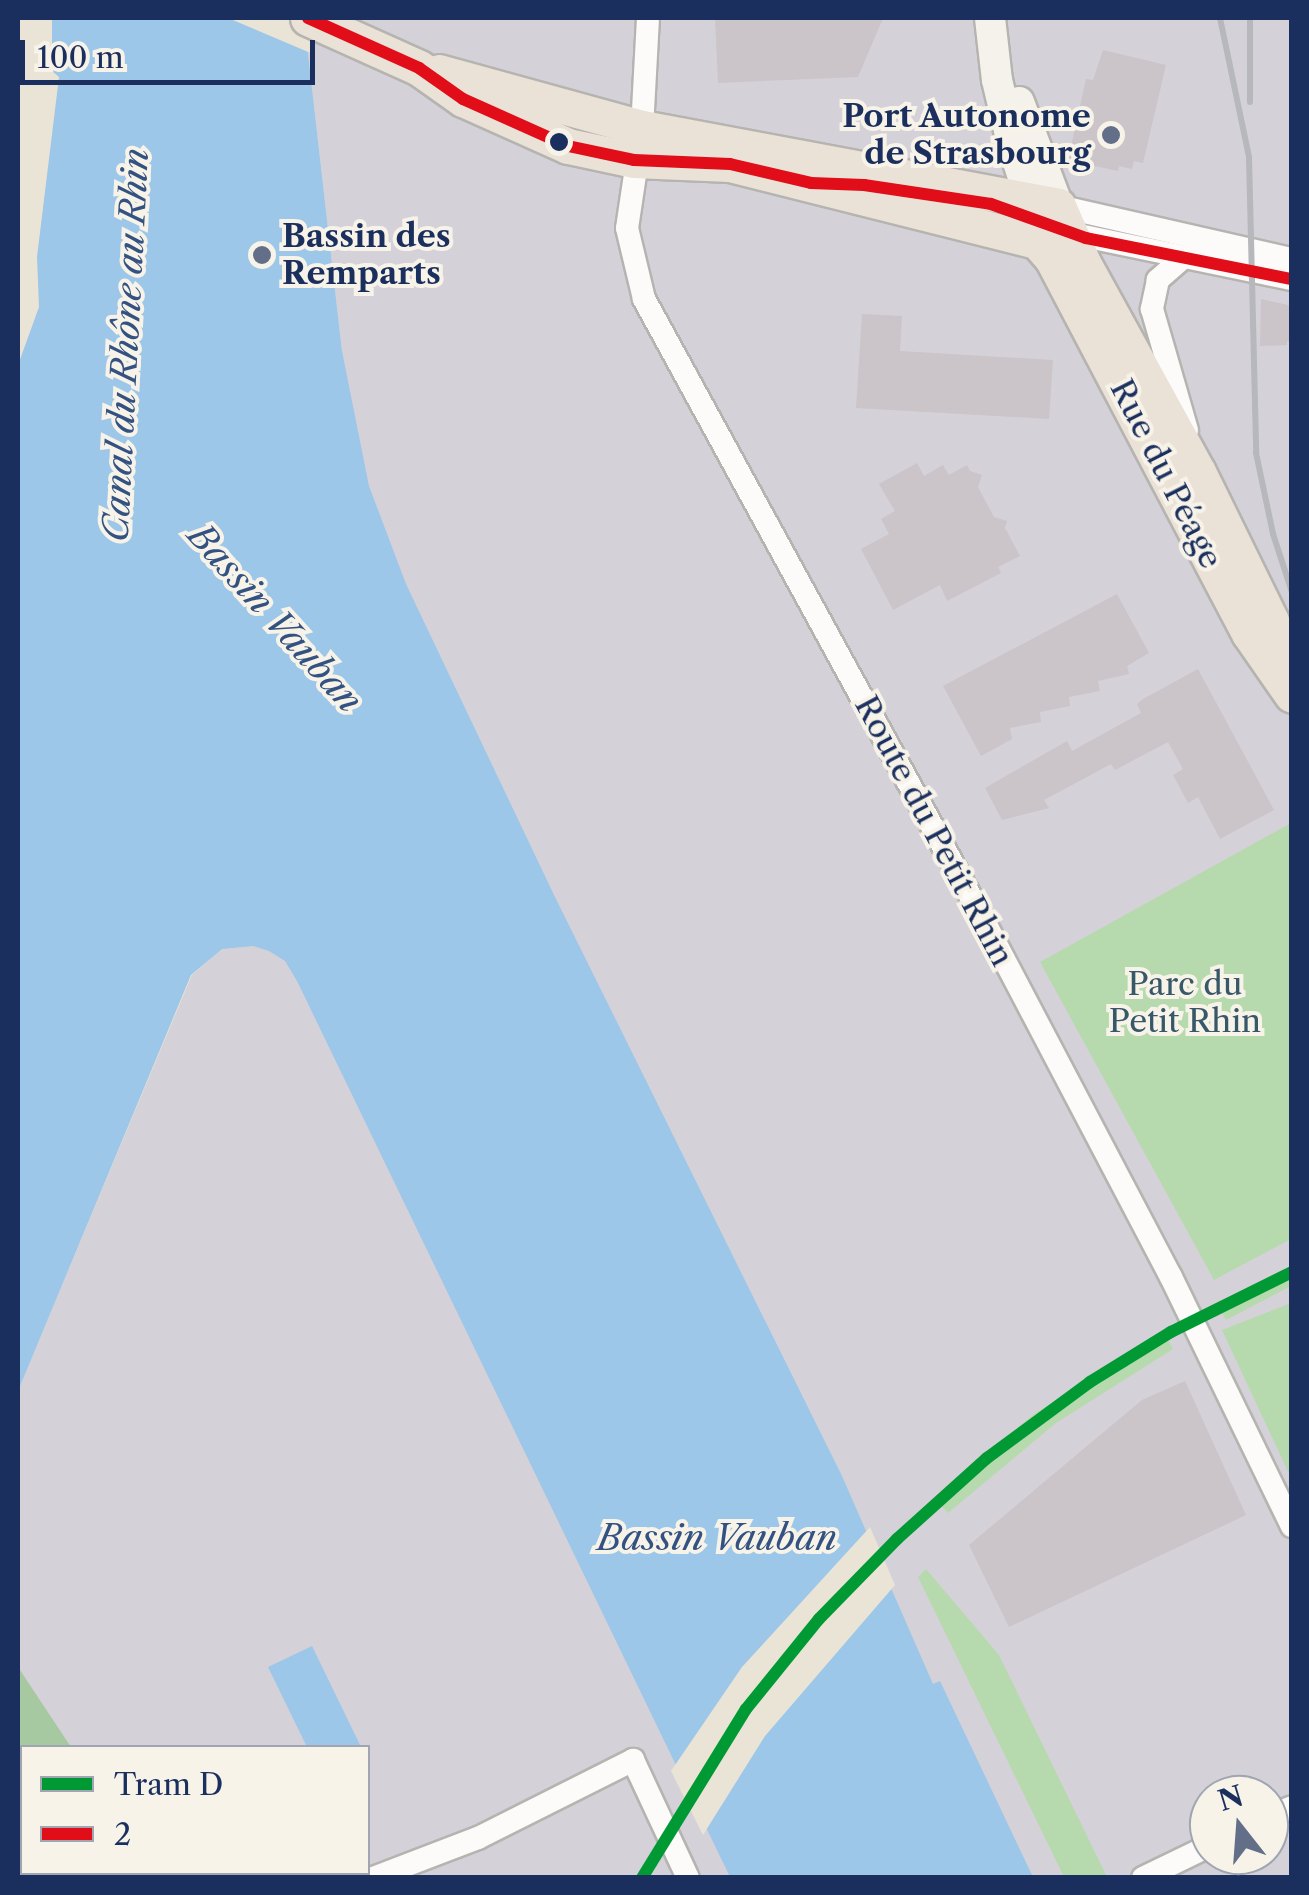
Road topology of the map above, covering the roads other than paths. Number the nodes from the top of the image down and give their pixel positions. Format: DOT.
graph roads {
  1 [pos="648,18"];
  2 [pos="990,21"];
  3 [pos="323,24"];
  4 [pos="638,144"];
  5 [pos="1048,222"];
  6 [pos="1184,258"];
  7 [pos="1292,259"];
  8 [pos="1292,279"];
  9 [pos="1198,472"];
  10 [pos="1292,680"];
  11 [pos="1292,695"];
  12 [pos="1292,1526"];
  13 [pos="1189,1856"];
  14 [pos="373,1878"];
  15 [pos="688,1878"];
  16 [pos="1144,1878"];
  1 -- 4 [label="street, Route du Petit Rhin"];
  2 -- 5 [label="main road"];
  3 -- 4 [label="main road"];
  4 -- 5 [label="main road"];
  4 -- 5 [label="main road"];
  4 -- 12 [label="street, Route du Petit Rhin"];
  5 -- 6 [label="street"];
  5 -- 7 [label="street"];
  5 -- 9 [label="main road, Rue du Péage"];
  5 -- 11 [label="main road, Rue du Péage"];
  6 -- 8 [label="street"];
  6 -- 9 [label="street, Rue du Péage"];
  9 -- 10 [label="main road, Rue du Péage"];
  13 -- 16 [label="street"];
  14 -- 15 [label="street"];
}
